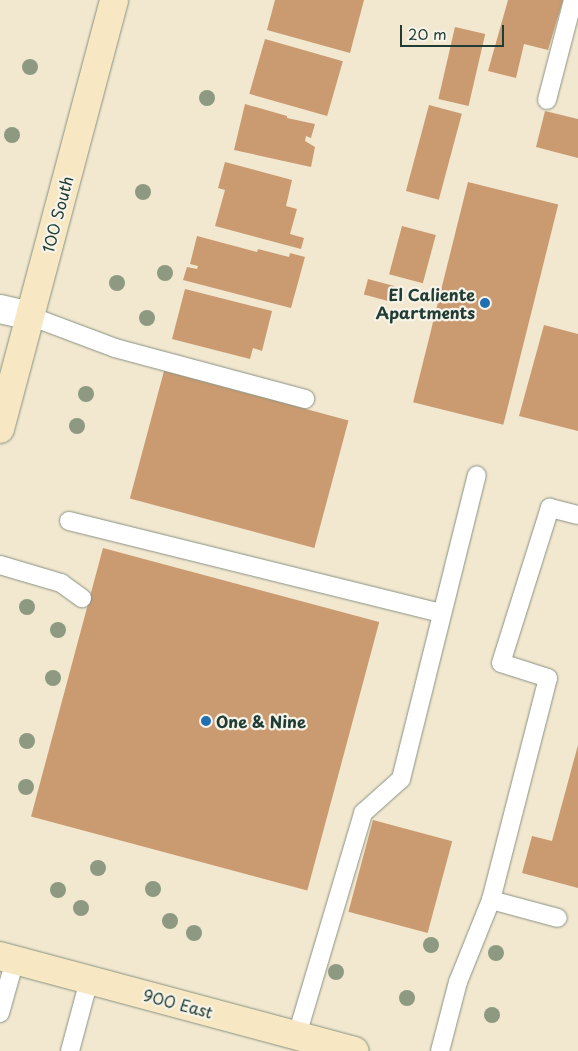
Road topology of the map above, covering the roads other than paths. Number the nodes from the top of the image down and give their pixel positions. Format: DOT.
graph roads {
  1 [pos="114,0"];
  2 [pos="573,0"];
  3 [pos="547,100"];
  4 [pos="0,308"];
  5 [pos="30,316"];
  6 [pos="305,399"];
  7 [pos="0,429"];
  8 [pos="477,475"];
  9 [pos="578,515"];
  10 [pos="69,521"];
  11 [pos="0,565"];
  12 [pos="82,598"];
  13 [pos="440,613"];
  14 [pos="491,900"];
  15 [pos="558,918"];
  16 [pos="7,958"];
  17 [pos="89,980"];
  18 [pos="0,1013"];
  19 [pos="297,1035"];
  20 [pos="70,1051"];
  21 [pos="355,1051"];
  22 [pos="440,1051"];
  1 -- 5 [label="main road, 100 South"];
  2 -- 3 [label="lane"];
  4 -- 5 [label="street"];
  5 -- 6 [label="lane"];
  5 -- 7 [label="main road, 100 South"];
  8 -- 13 [label="lane"];
  9 -- 14 [label="lane"];
  10 -- 13 [label="lane"];
  11 -- 12 [label="lane"];
  13 -- 19 [label="lane"];
  14 -- 15 [label="lane"];
  14 -- 22 [label="lane"];
  16 -- 17 [label="main road, 900 East"];
  16 -- 18 [label="lane"];
  17 -- 19 [label="main road, 900 East"];
  17 -- 20 [label="lane"];
  19 -- 21 [label="main road, 900 East"];
}
